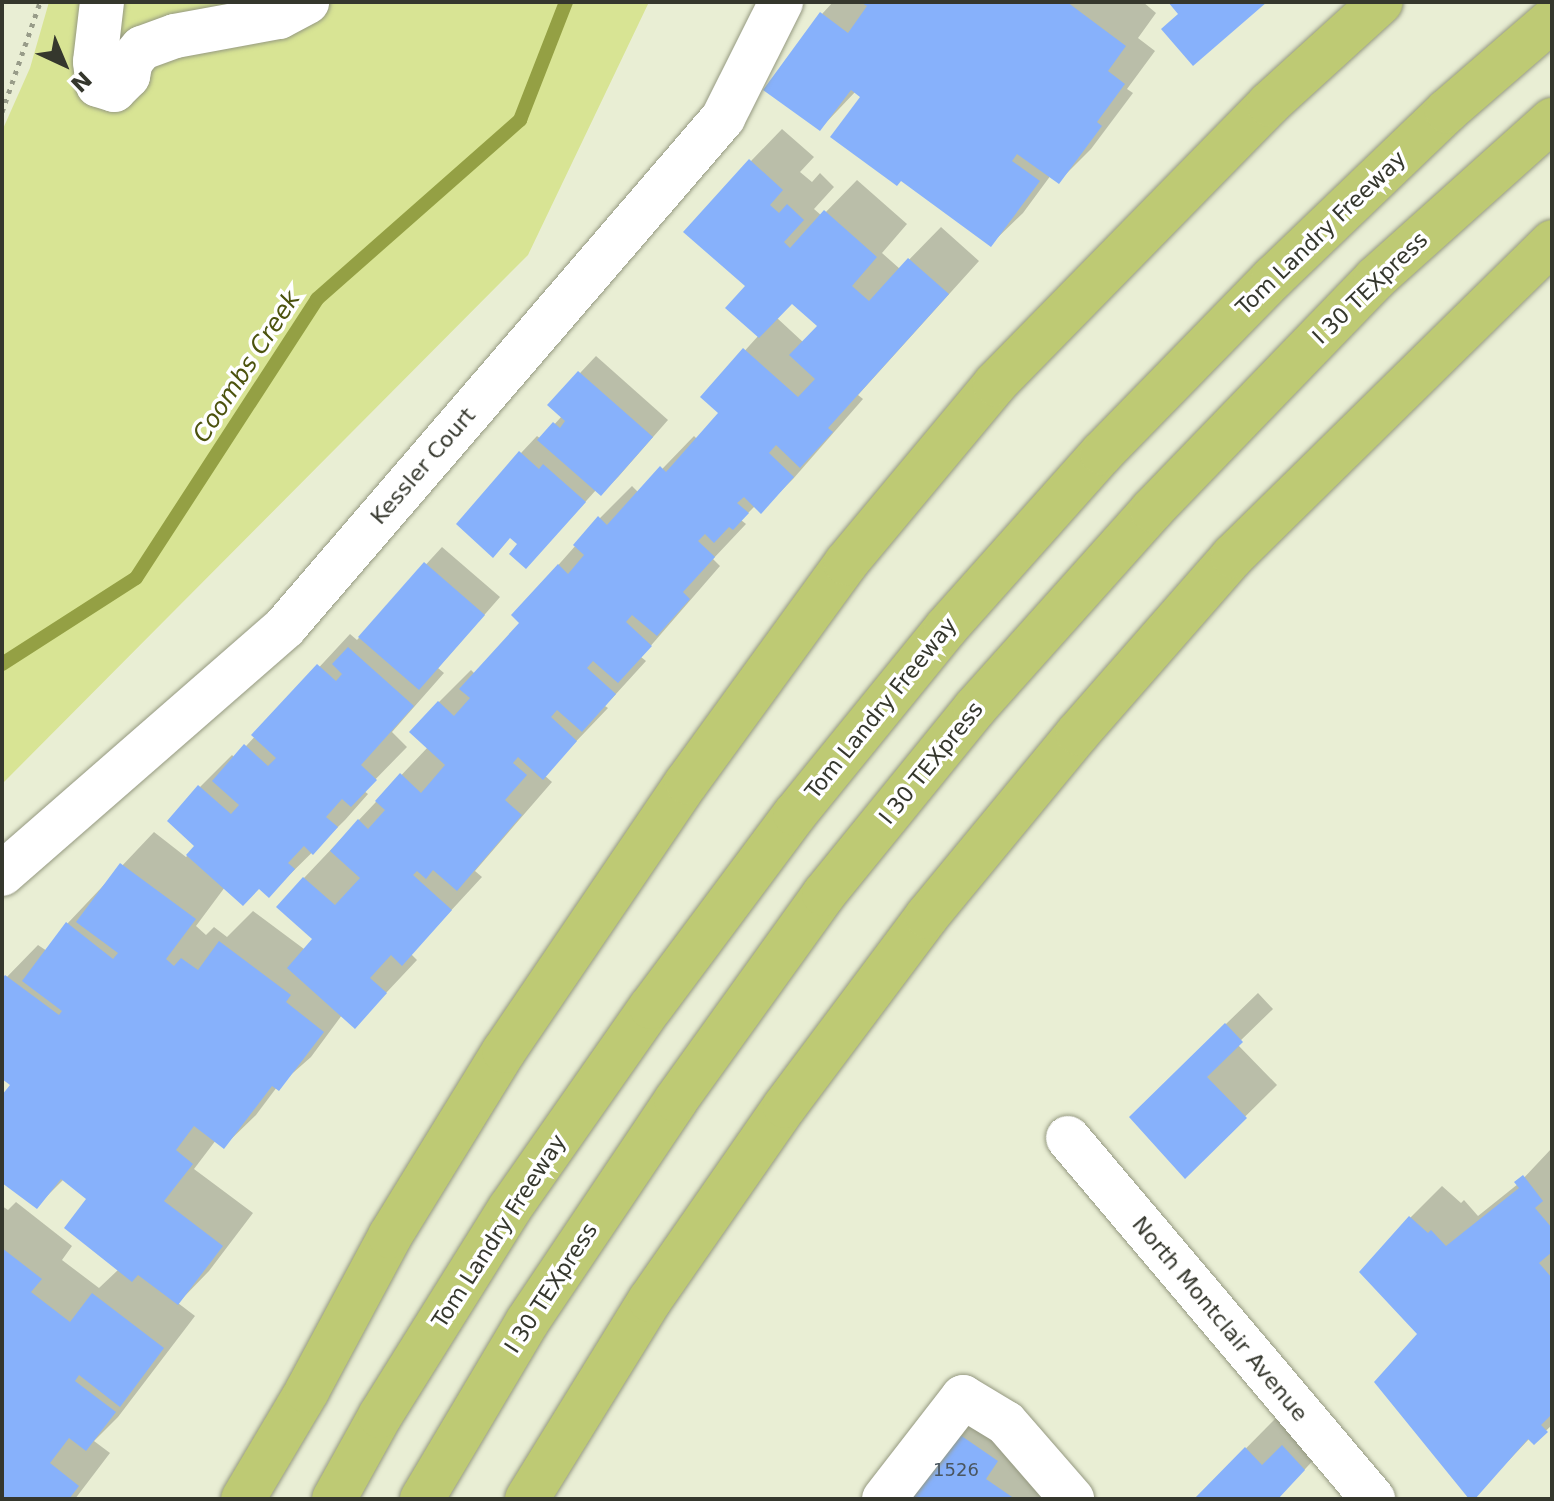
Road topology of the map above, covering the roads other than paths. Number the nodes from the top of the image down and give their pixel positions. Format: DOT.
graph roads {
  1 [pos="102,2"];
  2 [pos="307,2"];
  3 [pos="781,2"];
  4 [pos="1381,2"];
  5 [pos="1552,20"];
  6 [pos="1552,120"];
  7 [pos="1552,242"];
  8 [pos="2,874"];
  9 [pos="1068,1138"];
  10 [pos="243,1499"];
  11 [pos="334,1499"];
  12 [pos="422,1499"];
  13 [pos="527,1499"];
  14 [pos="884,1499"];
  15 [pos="1072,1499"];
  16 [pos="1373,1499"];
  1 -- 2 [label="street"];
  3 -- 8 [label="street, Kessler Court"];
  4 -- 10 [label="highway"];
  5 -- 11 [label="highway, Tom Landry Freeway"];
  6 -- 12 [label="highway, I 30 TEXpress"];
  7 -- 13 [label="highway"];
  9 -- 16 [label="street, North Montclair Avenue"];
  14 -- 15 [label="street"];
}
